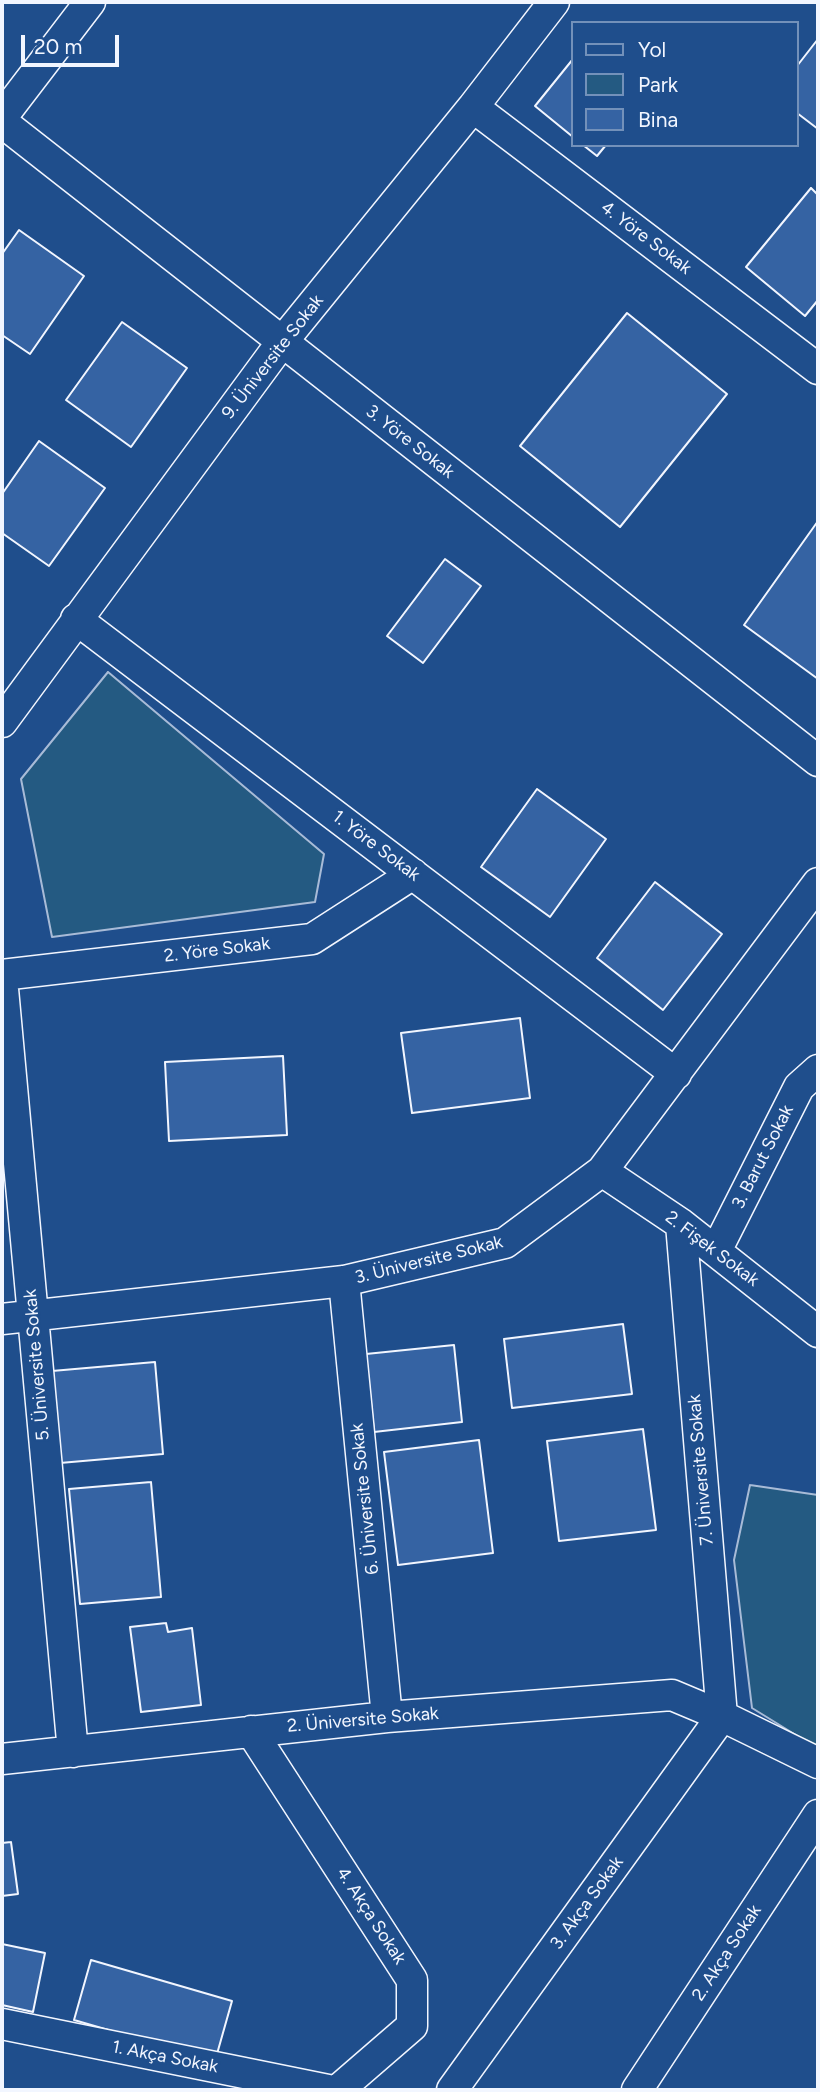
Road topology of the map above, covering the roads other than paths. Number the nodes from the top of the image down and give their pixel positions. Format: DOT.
graph roads {
  1 [pos="90,2"];
  2 [pos="554,2"];
  3 [pos="473,107"];
  4 [pos="2,120"];
  5 [pos="282,342"];
  6 [pos="818,368"];
  7 [pos="76,619"];
  8 [pos="2,722"];
  9 [pos="818,761"];
  10 [pos="413,874"];
  11 [pos="818,883"];
  12 [pos="2,976"];
  13 [pos="818,1070"];
  14 [pos="676,1073"];
  15 [pos="601,1171"];
  16 [pos="681,1224"];
  17 [pos="716,1251"];
  18 [pos="344,1282"];
  19 [pos="33,1316"];
  20 [pos="2,1319"];
  21 [pos="818,1332"];
  22 [pos="722,1716"];
  23 [pos="387,1717"];
  24 [pos="251,1731"];
  25 [pos="73,1752"];
  26 [pos="2,1759"];
  27 [pos="818,1763"];
  28 [pos="818,1815"];
  29 [pos="2,2024"];
  30 [pos="235,2081"];
  31 [pos="328,2090"];
  32 [pos="338,2090"];
  33 [pos="452,2090"];
  34 [pos="637,2090"];
  1 -- 4 [label="street"];
  2 -- 3 [label="street, 9. Üniversite Sokak"];
  3 -- 5 [label="street, 9. Üniversite Sokak"];
  3 -- 6 [label="street, 4. Yöre Sokak"];
  4 -- 5 [label="street, 3. Yöre Sokak"];
  5 -- 7 [label="street, 9. Üniversite Sokak"];
  5 -- 9 [label="street, 3. Yöre Sokak"];
  7 -- 8 [label="street, 9. Üniversite Sokak"];
  7 -- 10 [label="street, 1. Yöre Sokak"];
  10 -- 12 [label="street, 2. Yöre Sokak"];
  10 -- 14 [label="street, 1. Yöre Sokak"];
  11 -- 14 [label="street, 3. Üniversite Sokak"];
  12 -- 19 [label="street, 5. Üniversite Sokak"];
  13 -- 17 [label="street, 3. Barut Sokak"];
  14 -- 15 [label="street, 3. Üniversite Sokak"];
  15 -- 16 [label="street, 2. Fişek Sokak"];
  15 -- 18 [label="street, 3. Üniversite Sokak"];
  16 -- 17 [label="street, 2. Fişek Sokak"];
  16 -- 22 [label="street, 7. Üniversite Sokak"];
  17 -- 21 [label="street, 2. Fişek Sokak"];
  18 -- 19 [label="street, 3. Üniversite Sokak"];
  18 -- 23 [label="street, 6. Üniversite Sokak"];
  19 -- 20 [label="street, 3. Üniversite Sokak"];
  19 -- 25 [label="street, 5. Üniversite Sokak"];
  22 -- 23 [label="street, 2. Üniversite Sokak"];
  22 -- 27 [label="street, 2. Üniversite Sokak"];
  22 -- 33 [label="street, 3. Akça Sokak"];
  23 -- 24 [label="street, 2. Üniversite Sokak"];
  24 -- 25 [label="street, 2. Üniversite Sokak"];
  24 -- 32 [label="street, 4. Akça Sokak"];
  25 -- 26 [label="street, 2. Üniversite Sokak"];
  28 -- 34 [label="street, 2. Akça Sokak"];
  29 -- 30 [label="street, 1. Akça Sokak"];
  30 -- 31 [label="street, 1. Akça Sokak"];
}
